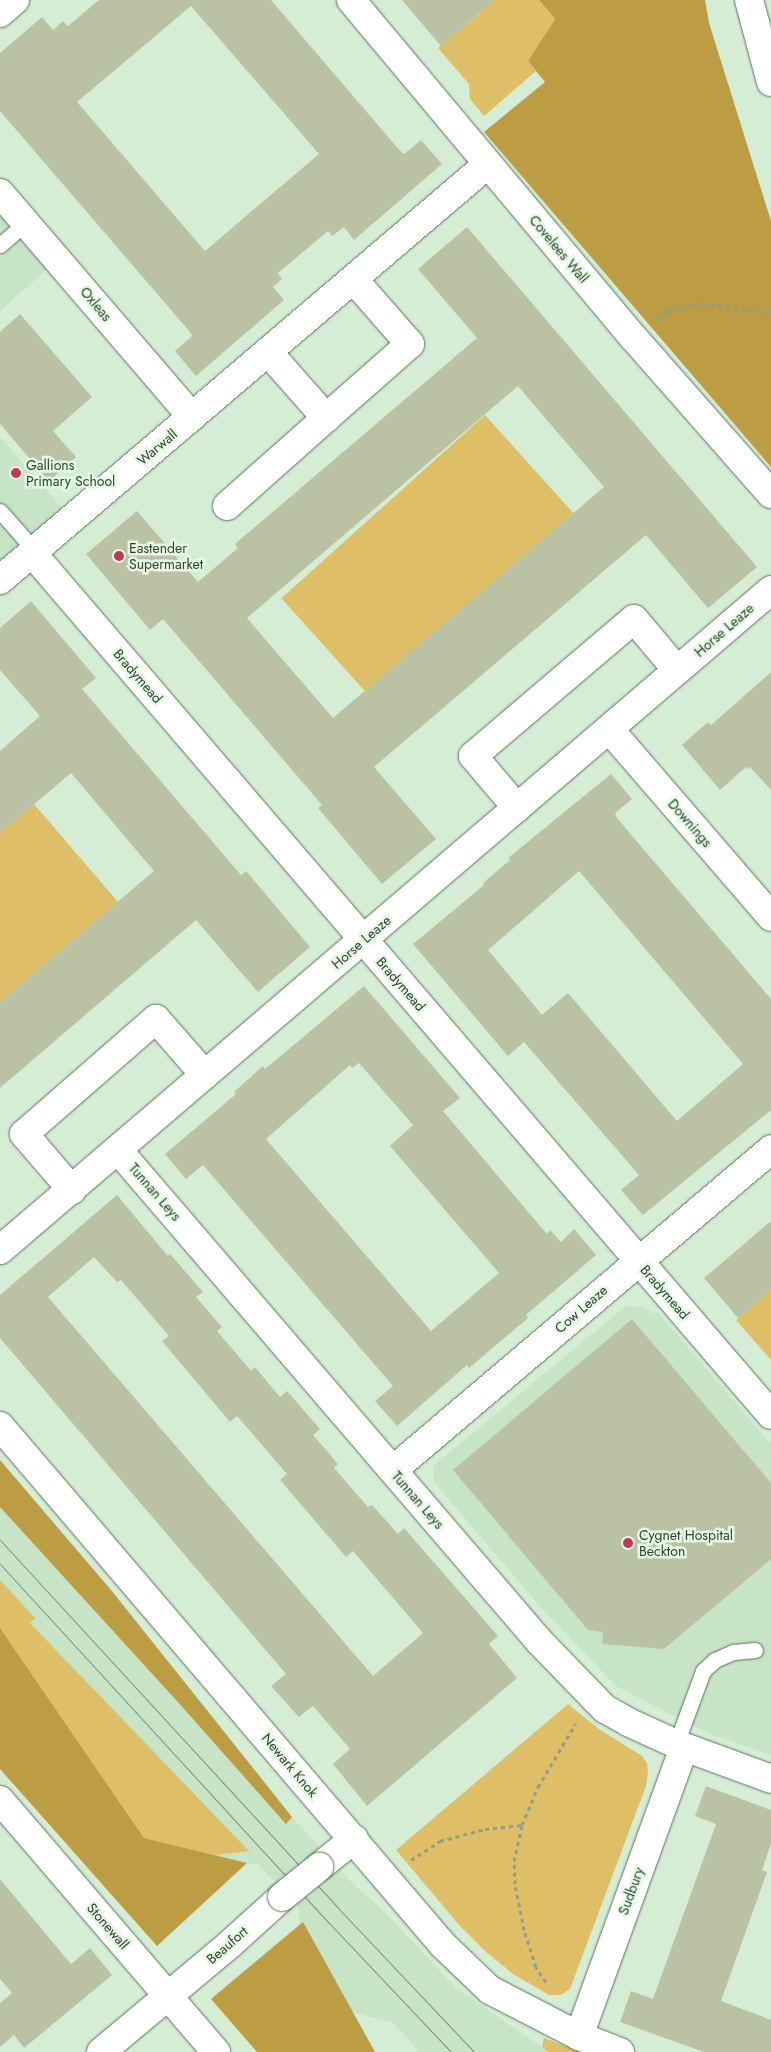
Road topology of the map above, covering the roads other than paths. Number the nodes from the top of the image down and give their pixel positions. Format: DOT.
graph roads {
  1 [pos="15,0"];
  2 [pos="351,0"];
  3 [pos="749,0"];
  4 [pos="0,12"];
  5 [pos="771,82"];
  6 [pos="488,164"];
  7 [pos="0,192"];
  8 [pos="26,222"];
  9 [pos="0,245"];
  10 [pos="354,279"];
  11 [pos="268,352"];
  12 [pos="192,417"];
  13 [pos="326,418"];
  14 [pos="771,494"];
  15 [pos="227,506"];
  16 [pos="0,510"];
  17 [pos="34,552"];
  18 [pos="0,580"];
  19 [pos="771,590"];
  20 [pos="677,670"];
  21 [pos="609,729"];
  22 [pos="517,808"];
  23 [pos="771,917"];
  24 [pos="363,940"];
  25 [pos="205,1075"];
  26 [pos="771,1149"];
  27 [pos="118,1150"];
  28 [pos="72,1190"];
  29 [pos="0,1250"];
  30 [pos="638,1261"];
  31 [pos="771,1414"];
  32 [pos="0,1426"];
  33 [pos="393,1470"];
  34 [pos="755,1650"];
  35 [pos="680,1745"];
  36 [pos="771,1779"];
  37 [pos="0,1800"];
  38 [pos="354,1839"];
  39 [pos="166,1995"];
  40 [pos="579,2036"];
  41 [pos="101,2052"];
  42 [pos="216,2052"];
  43 [pos="620,2052"];
  1 -- 4 [label="street"];
  2 -- 6 [label="street, Covelees Wall"];
  3 -- 5 [label="street"];
  6 -- 10 [label="street, Warwall"];
  6 -- 14 [label="street, Covelees Wall"];
  7 -- 8 [label="street, Oxleas"];
  8 -- 9 [label="lane"];
  8 -- 12 [label="street, Oxleas"];
  10 -- 11 [label="street, Warwall"];
  10 -- 13 [label="street"];
  11 -- 12 [label="street, Warwall"];
  11 -- 13 [label="street"];
  12 -- 17 [label="street, Warwall"];
  13 -- 15 [label="street"];
  16 -- 17 [label="lane"];
  17 -- 18 [label="street, Warwall"];
  17 -- 24 [label="street, Bradymead"];
  19 -- 20 [label="street, Horse Leaze"];
  20 -- 21 [label="street, Horse Leaze"];
  20 -- 22 [label="street"];
  21 -- 22 [label="street, Horse Leaze"];
  21 -- 23 [label="street, Downings"];
  22 -- 24 [label="street, Horse Leaze"];
  24 -- 25 [label="street, Horse Leaze"];
  24 -- 30 [label="street, Bradymead"];
  25 -- 27 [label="street, Horse Leaze"];
  25 -- 28 [label="street"];
  26 -- 30 [label="street, Cow Leaze"];
  27 -- 28 [label="street, Horse Leaze"];
  27 -- 33 [label="street, Tunnan Leys"];
  28 -- 29 [label="street, Horse Leaze"];
  30 -- 31 [label="street, Bradymead"];
  30 -- 33 [label="street, Cow Leaze"];
  32 -- 38 [label="street, Newark Knok"];
  33 -- 35 [label="street, Tunnan Leys"];
  34 -- 35 [label="lane"];
  35 -- 36 [label="street, Tunnan Leys"];
  35 -- 40 [label="street, Sudbury"];
  37 -- 39 [label="street, Stonewall"];
  38 -- 39 [label="street, Beaufort, bridge"];
  38 -- 40 [label="street, Newark Knok"];
  39 -- 41 [label="street, Beaufort"];
  39 -- 42 [label="street, Stonewall"];
  40 -- 43 [label="street, Newark Knok"];
}
